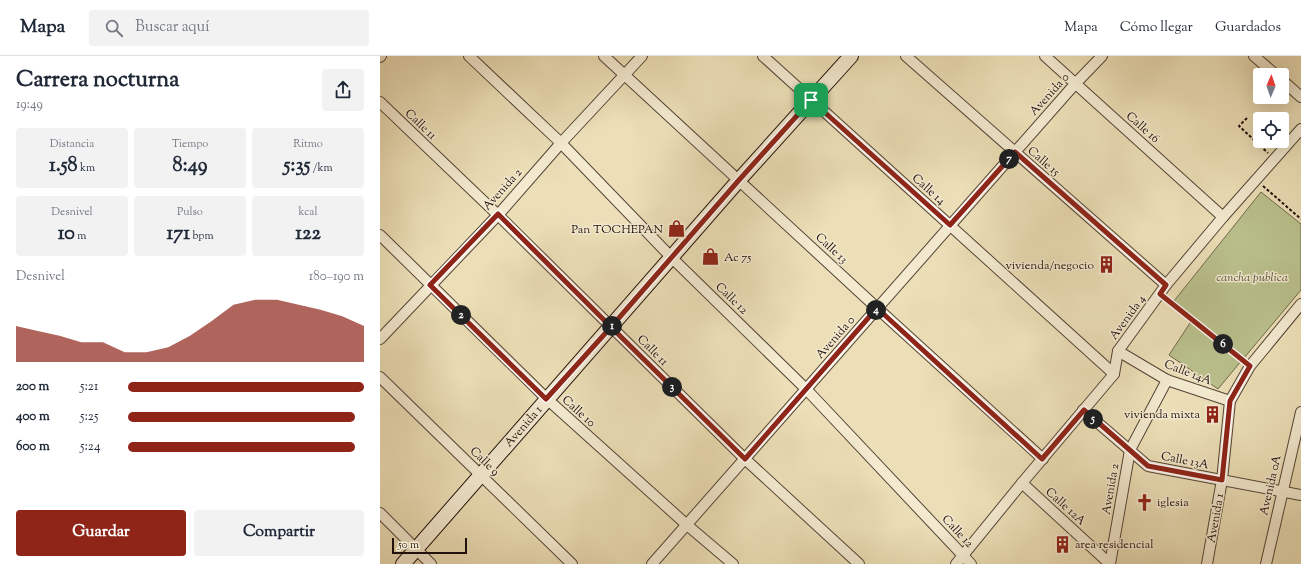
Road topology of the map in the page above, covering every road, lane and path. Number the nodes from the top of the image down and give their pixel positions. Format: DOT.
graph roads {
  1 [pos="469,56"];
  2 [pos="604,56"];
  3 [pos="642,56"];
  4 [pos="763,56"];
  5 [pos="851,56"];
  6 [pos="906,56"];
  7 [pos="1045,56"];
  8 [pos="1102,56"];
  9 [pos="1254,56"];
  10 [pos="1268,68"];
  11 [pos="625,75"];
  12 [pos="1075,84"];
  13 [pos="1289,86"];
  14 [pos="1301,97"];
  15 [pos="811,100"];
  16 [pos="380,102"];
  17 [pos="1247,118"];
  18 [pos="1301,129"];
  19 [pos="561,143"];
  20 [pos="1015,152"];
  21 [pos="1275,159"];
  22 [pos="739,180"];
  23 [pos="1256,180"];
  24 [pos="498,214"];
  25 [pos="1223,217"];
  26 [pos="1301,219"];
  27 [pos="950,225"];
  28 [pos="380,235"];
  29 [pos="672,258"];
  30 [pos="430,285"];
  31 [pos="1166,285"];
  32 [pos="1160,294"];
  33 [pos="1301,304"];
  34 [pos="877,308"];
  35 [pos="611,327"];
  36 [pos="380,339"];
  37 [pos="1118,351"];
  38 [pos="1250,366"];
  39 [pos="1114,374"];
  40 [pos="380,377"];
  41 [pos="1167,380"];
  42 [pos="806,389"];
  43 [pos="546,399"];
  44 [pos="1230,401"];
  45 [pos="1084,410"];
  46 [pos="1301,412"];
  47 [pos="1130,450"];
  48 [pos="745,459"];
  49 [pos="1042,459"];
  50 [pos="481,475"];
  51 [pos="1222,480"];
  52 [pos="1022,483"];
  53 [pos="1282,492"];
  54 [pos="1301,495"];
  55 [pos="380,513"];
  56 [pos="687,525"];
  57 [pos="416,549"];
  58 [pos="963,555"];
  59 [pos="403,564"];
  60 [pos="431,564"];
  61 [pos="572,564"];
  62 [pos="652,564"];
  63 [pos="733,564"];
  64 [pos="859,564"];
  65 [pos="956,564"];
  66 [pos="971,564"];
  67 [pos="1110,564"];
  68 [pos="1207,564"];
  69 [pos="1266,564"];
  1 -- 19 [label="street, Calle 12"];
  2 -- 11 [label="street, Calle 13"];
  3 -- 11 [label="street, Avenida 2"];
  4 -- 15 [label="street, Calle 14"];
  5 -- 15 [label="street, Avenida 1"];
  6 -- 20 [label="street, Calle 15"];
  7 -- 12 [label="street, Calle 16"];
  8 -- 12 [label="street, Avenida 0"];
  9 -- 10 [label="street"];
  11 -- 19 [label="street, Avenida 2"];
  11 -- 22 [label="street, Calle 13"];
  12 -- 20 [label="street, Avenida 0"];
  12 -- 25 [label="street, Calle 16"];
  13 -- 14 [label="street"];
  15 -- 22 [label="street, Avenida 1"];
  15 -- 27 [label="street, Calle 14"];
  16 -- 24 [label="street, Calle 11"];
  17 -- 21 [label="path"];
  18 -- 21 [label="street, Avenida 4"];
  19 -- 24 [label="street, Avenida 2"];
  19 -- 29 [label="street, Calle 12"];
  20 -- 27 [label="street, Avenida 0"];
  20 -- 31 [label="street, Calle 15"];
  21 -- 23 [label="street, Avenida 4"];
  22 -- 29 [label="street, Avenida 1"];
  22 -- 34 [label="street, Calle 13"];
  23 -- 25 [label="street, Avenida 4"];
  23 -- 26 [label="path"];
  24 -- 30 [label="street, Avenida 2"];
  24 -- 35 [label="street, Calle 11"];
  25 -- 31 [label="street, Avenida 4"];
  27 -- 34 [label="street, Avenida 0"];
  27 -- 39 [label="street, Calle 14"];
  28 -- 30 [label="street, Calle 10"];
  29 -- 35 [label="street, Avenida 1"];
  29 -- 42 [label="street, Calle 12"];
  30 -- 36 [label="street, Avenida 2"];
  30 -- 43 [label="street, Calle 10"];
  31 -- 32 [label="street, Avenida 4"];
  32 -- 37 [label="street, Avenida 4"];
  32 -- 38 [label="path"];
  33 -- 38 [label="street, Avenida 1"];
  34 -- 42 [label="street, Avenida 0"];
  34 -- 49 [label="street, Calle 13"];
  35 -- 43 [label="street, Avenida 1"];
  35 -- 48 [label="street, Calle 11"];
  37 -- 39 [label="street, Avenida 4"];
  37 -- 41 [label="street, Calle 14A"];
  38 -- 44 [label="street, Avenida 1"];
  39 -- 45 [label="street, Avenida 4"];
  40 -- 50 [label="street, Calle 9"];
  41 -- 44 [label="street, Calle 14A"];
  41 -- 47 [label="street, Avenida 2"];
  42 -- 48 [label="street, Avenida 0"];
  42 -- 58 [label="street, Calle 12"];
  43 -- 50 [label="street, Avenida 1"];
  43 -- 56 [label="street, Calle 10"];
  44 -- 51 [label="street, Avenida 1"];
  45 -- 47 [label="street, Calle 13A"];
  45 -- 49 [label="street, Avenida 4"];
  46 -- 53 [label="street, Avenida 0A"];
  47 -- 51 [label="street, Calle 13A"];
  47 -- 67 [label="street, Avenida 2"];
  48 -- 56 [label="street, Avenida 0"];
  48 -- 64 [label="street, Calle 11"];
  49 -- 52 [label="street, Avenida 4"];
  50 -- 57 [label="street, Avenida 1"];
  50 -- 61 [label="street, Calle 9"];
  51 -- 53 [label="street, Calle 13A"];
  51 -- 68 [label="street, Avenida 1"];
  52 -- 58 [label="street, Avenida 4"];
  52 -- 67 [label="street, Calle 12A"];
  53 -- 54 [label="street, Calle 13A"];
  53 -- 69 [label="street, Avenida 0A"];
  55 -- 57 [label="street"];
  56 -- 62 [label="street, Avenida 0"];
  56 -- 63 [label="street, Calle 10"];
  57 -- 59 [label="street, Avenida 1"];
  57 -- 60 [label="street"];
  58 -- 65 [label="street, Avenida 4"];
  58 -- 66 [label="street, Calle 12"];
}
